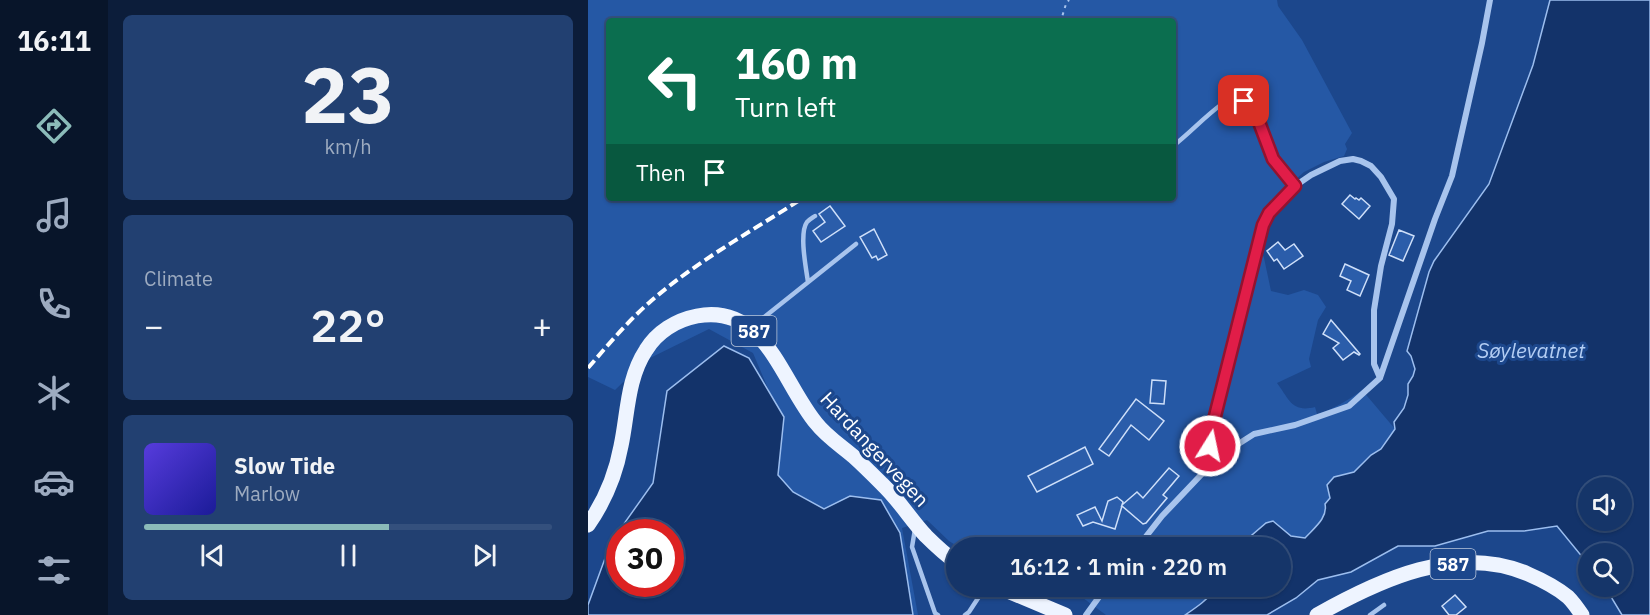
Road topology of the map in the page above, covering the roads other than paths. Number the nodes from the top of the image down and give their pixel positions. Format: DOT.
graph roads {
  1 [pos="1490,0"];
  2 [pos="1176,145"];
  3 [pos="1295,186"];
  4 [pos="815,216"];
  5 [pos="855,244"];
  6 [pos="808,282"];
  7 [pos="751,328"];
  8 [pos="1380,378"];
  9 [pos="1218,457"];
  10 [pos="916,523"];
  11 [pos="588,525"];
  12 [pos="1146,537"];
  13 [pos="946,553"];
  14 [pos="979,597"];
  15 [pos="1022,597"];
  16 [pos="1099,597"];
  17 [pos="1384,605"];
  18 [pos="938,615"];
  19 [pos="965,615"];
  20 [pos="1065,615"];
  21 [pos="1086,615"];
  22 [pos="1317,615"];
  23 [pos="1370,615"];
  24 [pos="1582,615"];
  1 -- 8 [label="street"];
  2 -- 3 [label="lane"];
  3 -- 8 [label="street"];
  3 -- 9 [label="street"];
  4 -- 6 [label="lane"];
  5 -- 6 [label="lane"];
  6 -- 7 [label="lane"];
  7 -- 10 [label="main road, Hardangervegen / 587"];
  7 -- 11 [label="main road, Hardangervegen / 587"];
  8 -- 9 [label="street"];
  9 -- 12 [label="street"];
  10 -- 13 [label="main road, Hardangervegen / 587"];
  10 -- 18 [label="lane"];
  14 -- 19 [label="lane"];
  15 -- 20 [label="main road"];
  16 -- 21 [label="street"];
  17 -- 23 [label="lane"];
  22 -- 24 [label="main road, 587"];
}
